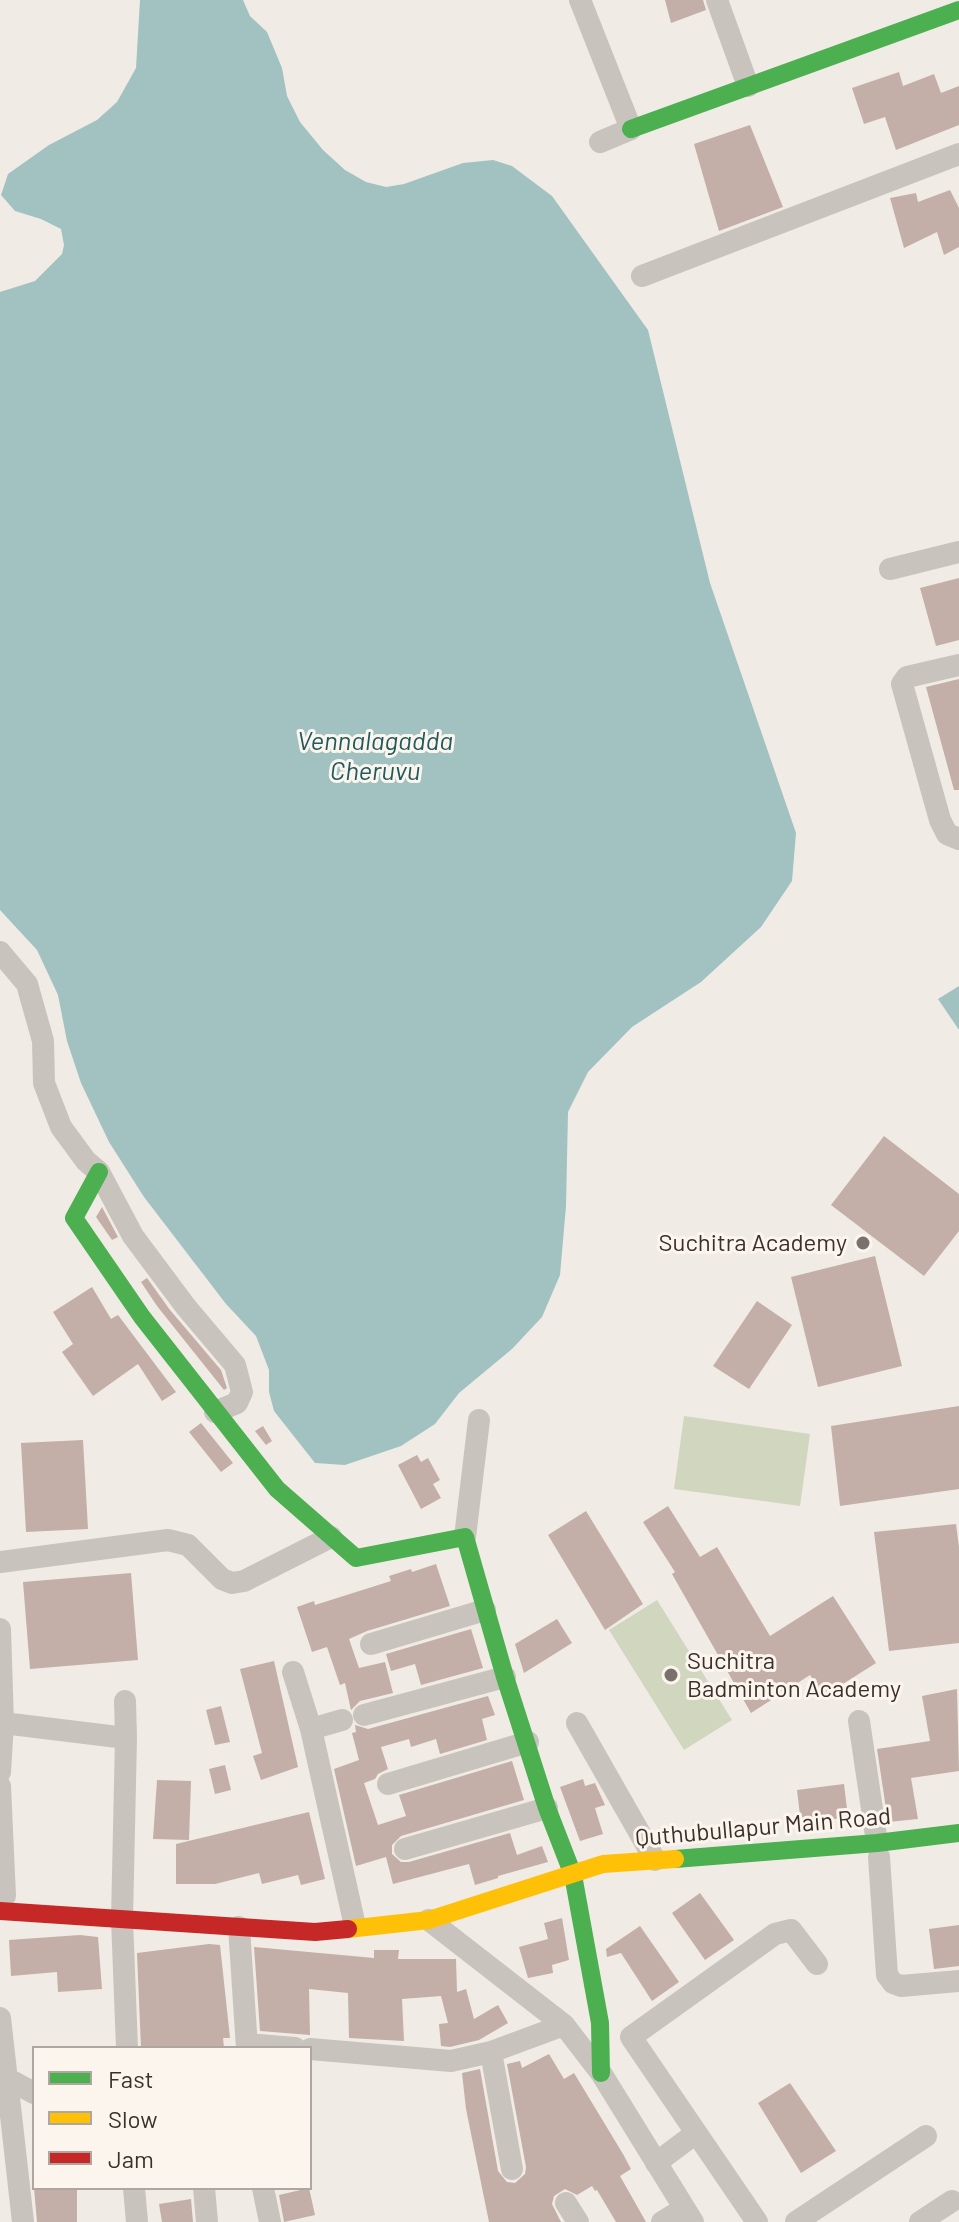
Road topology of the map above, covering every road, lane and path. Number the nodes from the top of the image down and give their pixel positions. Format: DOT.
graph roads {
  1 [pos="580,0"];
  2 [pos="717,0"];
  3 [pos="959,10"];
  4 [pos="748,86"];
  5 [pos="631,129"];
  6 [pos="600,142"];
  7 [pos="959,154"];
  8 [pos="642,276"];
  9 [pos="959,552"];
  10 [pos="890,569"];
  11 [pos="959,665"];
  12 [pos="959,839"];
  13 [pos="0,952"];
  14 [pos="99,1172"];
  15 [pos="215,1412"];
  16 [pos="479,1420"];
  17 [pos="331,1537"];
  18 [pos="465,1537"];
  19 [pos="0,1562"];
  20 [pos="485,1610"];
  21 [pos="0,1629"];
  22 [pos="371,1644"];
  23 [pos="293,1672"];
  24 [pos="505,1677"];
  25 [pos="125,1701"];
  26 [pos="859,1721"];
  27 [pos="3,1723"];
  28 [pos="577,1723"];
  29 [pos="311,1729"];
  30 [pos="126,1738"];
  31 [pos="528,1742"];
  32 [pos="0,1772"];
  33 [pos="388,1784"];
  34 [pos="0,1786"];
  35 [pos="547,1808"];
  36 [pos="959,1833"];
  37 [pos="959,1848"];
  38 [pos="405,1849"];
  39 [pos="878,1850"];
  40 [pos="655,1860"];
  41 [pos="573,1875"];
  42 [pos="2,1900"];
  43 [pos="127,1907"];
  44 [pos="325,1911"];
  45 [pos="429,1920"];
  46 [pos="355,1926"];
  47 [pos="239,1927"];
  48 [pos="817,1964"];
  49 [pos="959,1981"];
  50 [pos="0,2018"];
  51 [pos="564,2025"];
  52 [pos="127,2046"];
  53 [pos="247,2046"];
  54 [pos="312,2049"];
  55 [pos="491,2052"];
  56 [pos="601,2073"];
  57 [pos="6,2078"];
  58 [pos="32,2092"];
  59 [pos="696,2133"];
  60 [pos="926,2136"];
  61 [pos="7,2150"];
  62 [pos="656,2163"];
  63 [pos="512,2169"];
  64 [pos="134,2190"];
  65 [pos="204,2190"];
  66 [pos="263,2190"];
  67 [pos="952,2201"];
  68 [pos="688,2216"];
  69 [pos="23,2222"];
  70 [pos="137,2222"];
  71 [pos="207,2222"];
  72 [pos="270,2222"];
  73 [pos="662,2222"];
  74 [pos="757,2222"];
  75 [pos="796,2222"];
  76 [pos="920,2222"];
  1 -- 5 [label="street"];
  2 -- 4 [label="street"];
  3 -- 4 [label="street"];
  4 -- 5 [label="street"];
  5 -- 6 [label="street"];
  7 -- 8 [label="street"];
  9 -- 10 [label="street"];
  11 -- 12 [label="street"];
  13 -- 14 [label="street"];
  14 -- 15 [label="street"];
  14 -- 15 [label="street"];
  15 -- 17 [label="street"];
  16 -- 18 [label="street"];
  17 -- 18 [label="street"];
  17 -- 19 [label="street"];
  18 -- 20 [label="street"];
  20 -- 22 [label="street"];
  20 -- 24 [label="street"];
  21 -- 27 [label="street"];
  23 -- 29 [label="street"];
  24 -- 29 [label="street"];
  24 -- 31 [label="street"];
  25 -- 30 [label="street"];
  26 -- 39 [label="street"];
  27 -- 30 [label="street"];
  27 -- 32 [label="street"];
  28 -- 40 [label="street"];
  29 -- 46 [label="street"];
  30 -- 43 [label="street"];
  31 -- 33 [label="street"];
  31 -- 35 [label="street"];
  34 -- 42 [label="street"];
  35 -- 38 [label="street"];
  35 -- 41 [label="street"];
  36 -- 39 [label="street, Quthubullapur Main Road"];
  37 -- 39 [label="street, Quthubullapur Main Road"];
  39 -- 40 [label="street, Quthubullapur Main Road"];
  39 -- 41 [label="street, Quthubullapur Main Road"];
  39 -- 49 [label="street"];
  40 -- 41 [label="street, Quthubullapur Main Road"];
  41 -- 45 [label="street, Quthubullapur Main Road"];
  41 -- 56 [label="street"];
  42 -- 43 [label="street, Quthubullapur Main Road"];
  43 -- 47 [label="street, Quthubullapur Main Road"];
  43 -- 52 [label="street"];
  44 -- 46 [label="street"];
  45 -- 46 [label="street, Quthubullapur Main Road"];
  45 -- 51 [label="street"];
  46 -- 47 [label="street, Quthubullapur Main Road"];
  47 -- 53 [label="street"];
  48 -- 59 [label="street"];
  50 -- 57 [label="street"];
  51 -- 55 [label="street"];
  51 -- 56 [label="street"];
  54 -- 55 [label="street"];
  55 -- 63 [label="street"];
  56 -- 62 [label="street"];
  57 -- 58 [label="street"];
  57 -- 61 [label="street"];
  59 -- 62 [label="street"];
  59 -- 74 [label="street"];
  60 -- 75 [label="street"];
  61 -- 69 [label="street"];
  62 -- 68 [label="street"];
  64 -- 70 [label="street"];
  65 -- 71 [label="street"];
  66 -- 72 [label="street"];
  67 -- 76 [label="street"];
  68 -- 73 [label="street"];
}
